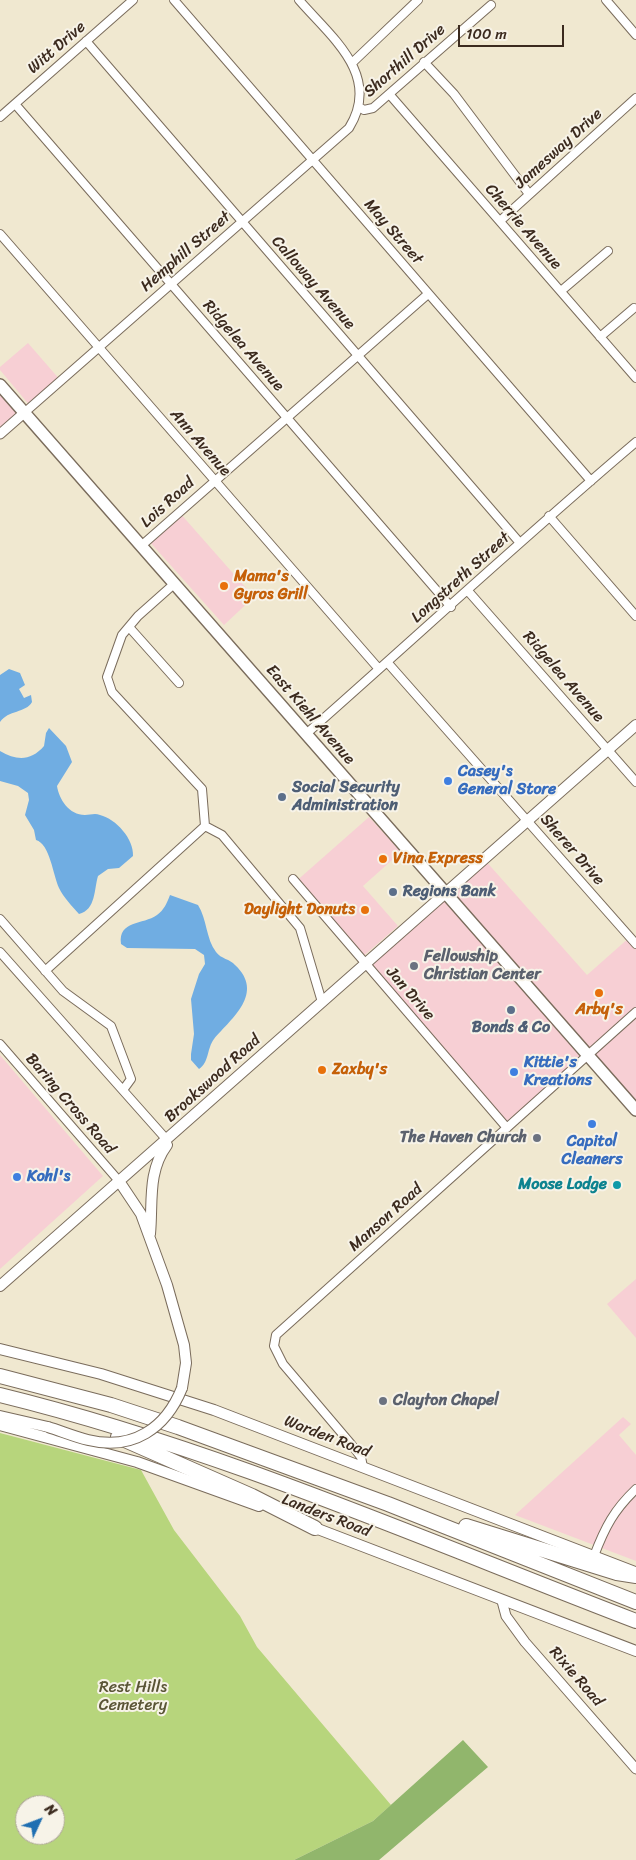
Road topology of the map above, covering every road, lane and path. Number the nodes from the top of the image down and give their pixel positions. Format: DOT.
graph roads {
  1 [pos="133,0"];
  2 [pos="174,0"];
  3 [pos="299,0"];
  4 [pos="418,0"];
  5 [pos="606,0"];
  6 [pos="490,5"];
  7 [pos="636,34"];
  8 [pos="86,41"];
  9 [pos="353,62"];
  10 [pos="424,62"];
  11 [pos="390,95"];
  12 [pos="636,98"];
  13 [pos="14,104"];
  14 [pos="359,107"];
  15 [pos="0,117"];
  16 [pos="313,161"];
  17 [pos="529,194"];
  18 [pos="500,221"];
  19 [pos="242,222"];
  20 [pos="0,234"];
  21 [pos="608,251"];
  22 [pos="171,284"];
  23 [pos="561,292"];
  24 [pos="428,294"];
  25 [pos="634,308"];
  26 [pos="600,337"];
  27 [pos="98,347"];
  28 [pos="357,355"];
  29 [pos="636,378"];
  30 [pos="0,385"];
  31 [pos="24,413"];
  32 [pos="286,417"];
  33 [pos="0,434"];
  34 [pos="636,442"];
  35 [pos="214,480"];
  36 [pos="591,481"];
  37 [pos="549,516"];
  38 [pos="520,543"];
  39 [pos="141,546"];
  40 [pos="174,584"];
  41 [pos="468,591"];
  42 [pos="451,607"];
  43 [pos="636,616"];
  44 [pos="129,627"];
  45 [pos="387,662"];
  46 [pos="379,670"];
  47 [pos="179,683"];
  48 [pos="636,725"];
  49 [pos="306,734"];
  50 [pos="608,750"];
  51 [pos="636,782"];
  52 [pos="528,821"];
  53 [pos="205,826"];
  54 [pos="293,879"];
  55 [pos="445,894"];
  56 [pos="0,919"];
  57 [pos="636,944"];
  58 [pos="0,952"];
  59 [pos="366,964"];
  60 [pos="45,971"];
  61 [pos="322,1002"];
  62 [pos="636,1012"];
  63 [pos="0,1044"];
  64 [pos="587,1055"];
  65 [pos="123,1090"];
  66 [pos="636,1110"];
  67 [pos="507,1128"];
  68 [pos="179,1129"];
  69 [pos="167,1140"];
  70 [pos="120,1181"];
  71 [pos="150,1237"];
  72 [pos="0,1286"];
  73 [pos="0,1349"];
  74 [pos="0,1376"];
  75 [pos="0,1395"];
  76 [pos="0,1416"];
  77 [pos="83,1416"];
  78 [pos="0,1424"];
  79 [pos="363,1467"];
  80 [pos="636,1488"];
  81 [pos="388,1504"];
  82 [pos="315,1528"];
  83 [pos="594,1556"];
  84 [pos="636,1574"];
  85 [pos="502,1601"];
  86 [pos="636,1602"];
  87 [pos="636,1621"];
  88 [pos="636,1651"];
  89 [pos="636,1769"];
  1 -- 8 [label="street, Witt Drive"];
  2 -- 16 [label="street, May Street"];
  3 -- 9 [label="street"];
  4 -- 9 [label="street"];
  5 -- 7 [label="street"];
  6 -- 10 [label="street, Shorthill Drive"];
  8 -- 13 [label="street, Witt Drive"];
  8 -- 19 [label="street, Calloway Avenue"];
  9 -- 14 [label="street"];
  10 -- 11 [label="street, Shorthill Drive"];
  10 -- 17 [label="street"];
  11 -- 14 [label="street, Shorthill Drive"];
  11 -- 18 [label="street, Cherrie Avenue"];
  12 -- 17 [label="street, Jamesway Drive"];
  13 -- 15 [label="street, Witt Drive"];
  13 -- 22 [label="street, Ridgelea Avenue"];
  14 -- 16 [label="street, Hemphill Street"];
  16 -- 19 [label="street, Hemphill Street"];
  16 -- 24 [label="street, May Street"];
  17 -- 18 [label="street, Jamesway Drive"];
  18 -- 23 [label="street, Cherrie Avenue"];
  19 -- 22 [label="street, Hemphill Street"];
  19 -- 28 [label="street, Calloway Avenue"];
  20 -- 27 [label="street, Ann Avenue"];
  21 -- 23 [label="street"];
  22 -- 27 [label="street, Hemphill Street"];
  22 -- 32 [label="street, Ridgelea Avenue"];
  23 -- 26 [label="street, Cherrie Avenue"];
  24 -- 28 [label="street, Lois Road"];
  24 -- 36 [label="street, May Street"];
  25 -- 26 [label="street"];
  26 -- 29 [label="street, Cherrie Avenue"];
  27 -- 31 [label="street, Hemphill Street"];
  27 -- 35 [label="street, Ann Avenue"];
  28 -- 32 [label="street, Lois Road"];
  28 -- 38 [label="street, Calloway Avenue"];
  30 -- 31 [label="main road, East Kiehl Avenue"];
  31 -- 33 [label="street"];
  31 -- 39 [label="main road, East Kiehl Avenue"];
  32 -- 35 [label="street, Lois Road"];
  32 -- 42 [label="street, Ridgelea Avenue"];
  34 -- 36 [label="street, Longstreth Street"];
  35 -- 39 [label="street, Lois Road"];
  35 -- 46 [label="street, Ann Avenue"];
  36 -- 37 [label="street, Longstreth Street"];
  37 -- 38 [label="street, Longstreth Street"];
  37 -- 43 [label="street"];
  38 -- 41 [label="street, Longstreth Street"];
  39 -- 40 [label="main road, East Kiehl Avenue"];
  40 -- 44 [label="street"];
  40 -- 49 [label="main road, East Kiehl Avenue"];
  41 -- 42 [label="street, Longstreth Street"];
  41 -- 50 [label="street, Ridgelea Avenue"];
  42 -- 45 [label="street, Longstreth Street"];
  44 -- 47 [label="street"];
  44 -- 53 [label="street"];
  45 -- 46 [label="street, Longstreth Street"];
  45 -- 52 [label="street, Sherer Drive"];
  46 -- 49 [label="street, Longstreth Street"];
  48 -- 50 [label="main road, Brookswood Road"];
  49 -- 55 [label="main road, East Kiehl Avenue"];
  50 -- 51 [label="street, Ridgelea Avenue"];
  50 -- 52 [label="main road, Brookswood Road"];
  52 -- 55 [label="main road, Brookswood Road"];
  52 -- 57 [label="street, Sherer Drive"];
  53 -- 60 [label="street"];
  53 -- 61 [label="street"];
  54 -- 59 [label="street, Jan Drive"];
  55 -- 59 [label="main road, Brookswood Road"];
  55 -- 64 [label="main road, East Kiehl Avenue"];
  56 -- 60 [label="street"];
  58 -- 65 [label="street"];
  59 -- 61 [label="main road, Brookswood Road"];
  59 -- 67 [label="street, Jan Drive"];
  60 -- 65 [label="street"];
  61 -- 68 [label="main road, Brookswood Road"];
  62 -- 64 [label="street, Manson Road"];
  63 -- 70 [label="street, Baring Cross Road"];
  64 -- 66 [label="main road, East Kiehl Avenue"];
  64 -- 67 [label="street, Manson Road"];
  65 -- 69 [label="street"];
  67 -- 79 [label="street, Manson Road"];
  68 -- 69 [label="main road, Brookswood Road"];
  68 -- 71 [label="main road"];
  69 -- 70 [label="main road, Brookswood Road"];
  70 -- 71 [label="main road"];
  70 -- 72 [label="main road, Brookswood Road"];
  71 -- 76 [label="main road, bridge"];
  73 -- 79 [label="main road, Warden Road"];
  74 -- 81 [label="highway"];
  75 -- 77 [label="highway"];
  77 -- 82 [label="highway"];
  77 -- 87 [label="highway"];
  78 -- 82 [label="main road, Landers Road"];
  79 -- 83 [label="main road, Warden Road"];
  80 -- 83 [label="street"];
  81 -- 84 [label="highway"];
  81 -- 86 [label="highway"];
  82 -- 85 [label="main road, Landers Road"];
  83 -- 84 [label="main road, Warden Road"];
  85 -- 88 [label="main road, Landers Road"];
  85 -- 89 [label="street, Rixie Road"];
}
